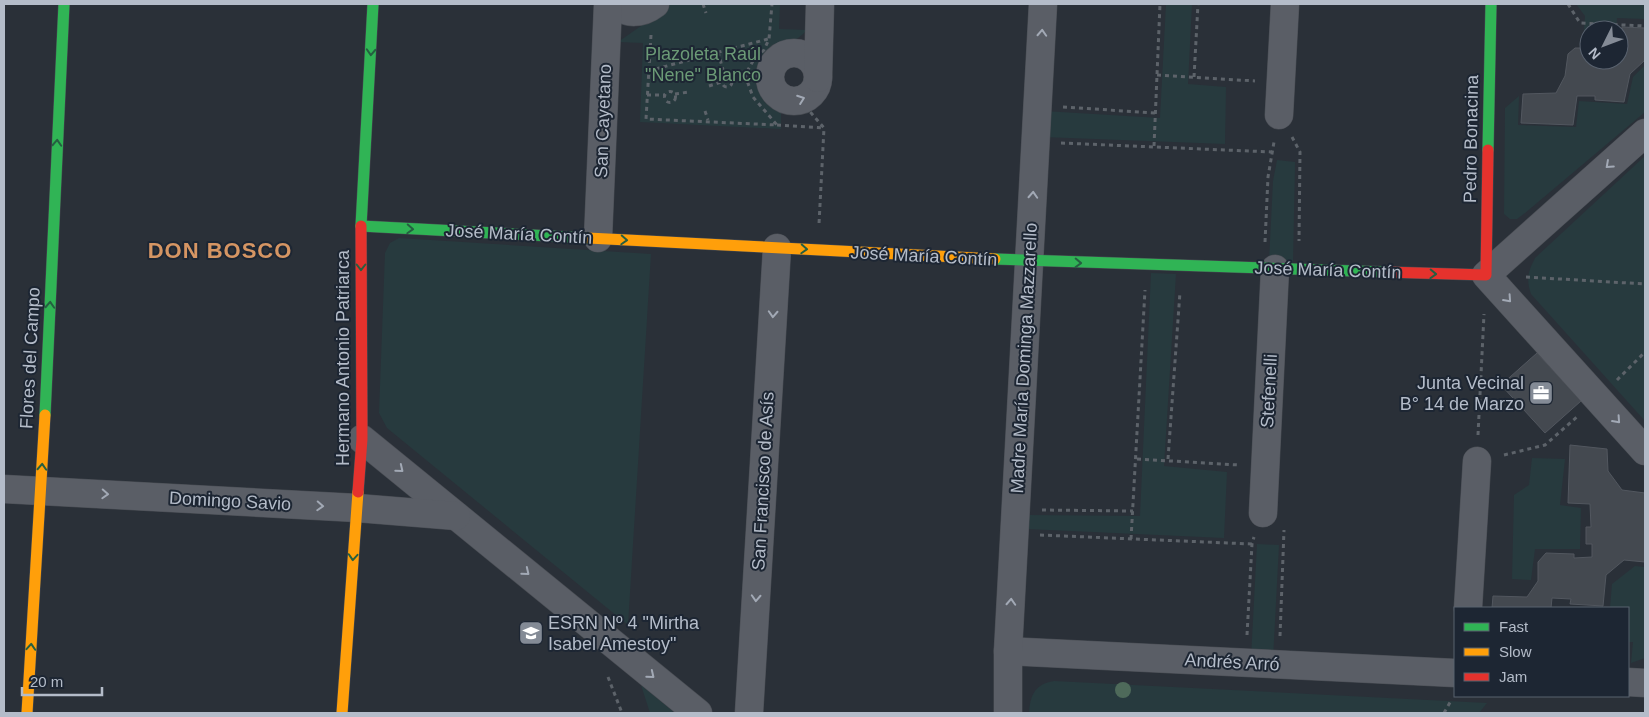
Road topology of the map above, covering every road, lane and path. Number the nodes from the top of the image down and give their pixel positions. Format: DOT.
graph roads {
  1 [pos="64,4"];
  2 [pos="373,4"];
  3 [pos="608,4"];
  4 [pos="615,4"];
  5 [pos="703,4"];
  6 [pos="772,4"];
  7 [pos="820,4"];
  8 [pos="1043,4"];
  9 [pos="1160,4"];
  10 [pos="1198,4"];
  11 [pos="1285,4"];
  12 [pos="1491,4"];
  13 [pos="1568,4"];
  14 [pos="706,14"];
  15 [pos="653,15"];
  16 [pos="1645,26"];
  17 [pos="769,39"];
  18 [pos="718,52"];
  19 [pos="648,71"];
  20 [pos="1157,75"];
  21 [pos="725,77"];
  22 [pos="1194,77"];
  23 [pos="818,78"];
  24 [pos="721,82"];
  25 [pos="1281,83"];
  26 [pos="709,86"];
  27 [pos="689,92"];
  28 [pos="675,94"];
  29 [pos="647,95"];
  30 [pos="665,95"];
  31 [pos="800,100"];
  32 [pos="1038,105"];
  33 [pos="705,111"];
  34 [pos="1155,113"];
  35 [pos="1279,115"];
  36 [pos="708,120"];
  37 [pos="777,124"];
  38 [pos="824,128"];
  39 [pos="1645,132"];
  40 [pos="1036,142"];
  41 [pos="1154,146"];
  42 [pos="1272,152"];
  43 [pos="361,226"];
  44 [pos="598,238"];
  45 [pos="777,248"];
  46 [pos="817,250"];
  47 [pos="1029,261"];
  48 [pos="1146,265"];
  49 [pos="1182,266"];
  50 [pos="1279,269"];
  51 [pos="1486,275"];
  52 [pos="1645,284"];
  53 [pos="1645,352"];
  54 [pos="1598,399"];
  55 [pos="362,438"];
  56 [pos="1645,451"];
  57 [pos="1137,458"];
  58 [pos="1168,460"];
  59 [pos="1477,461"];
  60 [pos="1265,467"];
  61 [pos="4,489"];
  62 [pos="41,491"];
  63 [pos="357,508"];
  64 [pos="1133,511"];
  65 [pos="1263,512"];
  66 [pos="456,516"];
  67 [pos="1015,522"];
  68 [pos="1131,539"];
  69 [pos="1252,544"];
  70 [pos="1468,607"];
  71 [pos="1008,651"];
  72 [pos="1246,663"];
  73 [pos="1278,664"];
  74 [pos="1454,674"];
  75 [pos="1629,682"];
  76 [pos="1645,683"];
  77 [pos="1454,694"];
  78 [pos="27,713"];
  79 [pos="342,713"];
  80 [pos="698,713"];
  81 [pos="749,713"];
  82 [pos="1008,713"];
  83 [pos="1444,713"];
  62 -- 1 [label="street, Flores del Campo, one-way"];
  2 -- 43 [label="street, Hermano Antonio Patriarca, one-way"];
  3 -- 44 [label="street, San Cayetano"];
  4 -- 15 [label="street"];
  5 -- 14 [label="path"];
  6 -- 17 [label="path"];
  7 -- 23 [label="street"];
  32 -- 8 [label="street, Madre María Dominga Mazzarello, one-way"];
  9 -- 20 [label="path"];
  10 -- 22 [label="path"];
  11 -- 25 [label="street"];
  12 -- 51 [label="street, Pedro Bonacina"];
  13 -- 16 [label="path"];
  15 -- 19 [label="path"];
  17 -- 18 [label="path"];
  17 -- 37 [label="path"];
  18 -- 19 [label="path"];
  18 -- 21 [label="path"];
  19 -- 29 [label="path"];
  20 -- 22 [label="path"];
  20 -- 34 [label="path"];
  21 -- 24 [label="path"];
  21 -- 24 [label="path"];
  22 -- 25 [label="path"];
  31 -- 23 [label="street, one-way"];
  23 -- 31 [label="street"];
  24 -- 26 [label="path"];
  25 -- 35 [label="street"];
  27 -- 28 [label="path"];
  28 -- 30 [label="path"];
  28 -- 30 [label="path"];
  29 -- 30 [label="path"];
  29 -- 36 [label="path"];
  31 -- 38 [label="path"];
  32 -- 34 [label="path"];
  32 -- 40 [label="street, Madre María Dominga Mazzarello"];
  33 -- 36 [label="path"];
  34 -- 41 [label="path"];
  35 -- 42 [label="path"];
  35 -- 50 [label="path"];
  36 -- 37 [label="path"];
  37 -- 38 [label="path"];
  38 -- 46 [label="path"];
  39 -- 51 [label="street, one-way"];
  40 -- 41 [label="path"];
  47 -- 40 [label="street, Madre María Dominga Mazzarello, one-way"];
  41 -- 42 [label="path"];
  42 -- 50 [label="path"];
  43 -- 44 [label="street, José María Contín, one-way"];
  43 -- 55 [label="street, Hermano Antonio Patriarca, one-way"];
  44 -- 45 [label="street, José María Contín, one-way"];
  45 -- 46 [label="street, José María Contín, one-way"];
  45 -- 81 [label="street, San Francisco de Asís, one-way"];
  46 -- 47 [label="street, José María Contín"];
  47 -- 48 [label="street, José María Contín, one-way"];
  47 -- 67 [label="street, Madre María Dominga Mazzarello"];
  48 -- 49 [label="street, José María Contín"];
  48 -- 57 [label="path"];
  49 -- 50 [label="street, José María Contín"];
  49 -- 58 [label="path"];
  50 -- 51 [label="street, José María Contín, one-way"];
  50 -- 60 [label="street, Stefenelli"];
  51 -- 52 [label="path"];
  51 -- 54 [label="street, one-way"];
  51 -- 59 [label="path"];
  53 -- 54 [label="path"];
  54 -- 56 [label="street, one-way"];
  54 -- 59 [label="path"];
  55 -- 63 [label="street, Hermano Antonio Patriarca"];
  55 -- 66 [label="street, one-way"];
  57 -- 58 [label="path"];
  57 -- 64 [label="path"];
  58 -- 60 [label="path"];
  59 -- 70 [label="street"];
  60 -- 65 [label="street, Stefenelli"];
  61 -- 62 [label="street, Domingo Savio"];
  62 -- 63 [label="street, Domingo Savio, one-way"];
  78 -- 62 [label="street, Flores del Campo, one-way"];
  63 -- 66 [label="street, Domingo Savio"];
  63 -- 79 [label="street, Hermano Antonio Patriarca, one-way"];
  64 -- 67 [label="path"];
  64 -- 68 [label="path"];
  65 -- 69 [label="path"];
  65 -- 73 [label="path"];
  66 -- 80 [label="street, one-way"];
  67 -- 68 [label="path"];
  71 -- 67 [label="street, Madre María Dominga Mazzarello, one-way"];
  68 -- 69 [label="path"];
  69 -- 72 [label="path"];
  71 -- 72 [label="street, Andrés Arró"];
  71 -- 82 [label="street, Madre María Dominga Mazzarello"];
  72 -- 73 [label="street, Andrés Arró"];
  73 -- 74 [label="street, Andrés Arró"];
  75 -- 76 [label="street"];
  77 -- 83 [label="path"];
}
